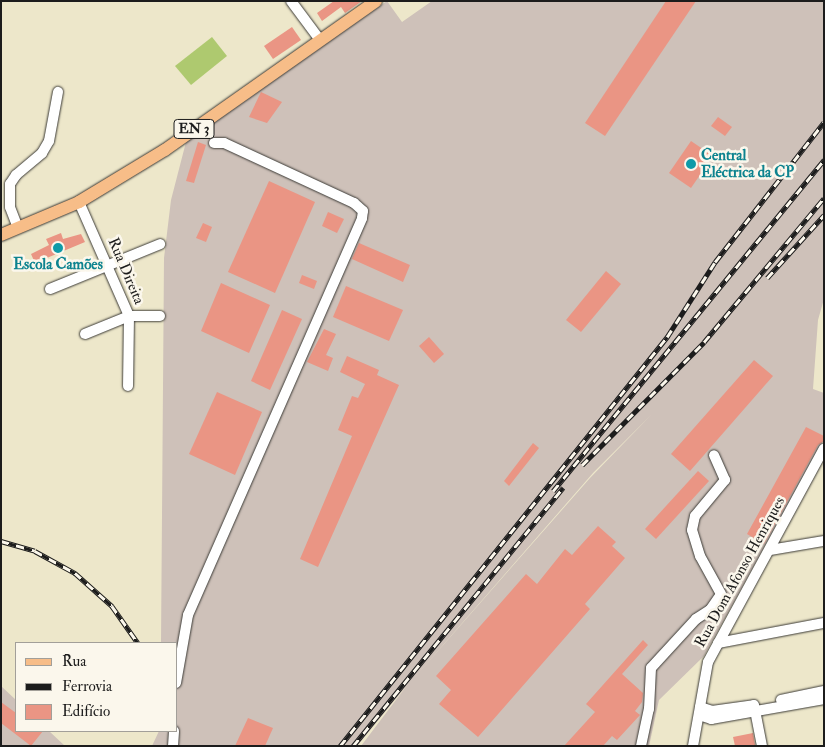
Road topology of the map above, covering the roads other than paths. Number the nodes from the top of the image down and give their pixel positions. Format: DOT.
graph roads {
  1 [pos="291,1"];
  2 [pos="376,1"];
  3 [pos="320,40"];
  4 [pos="58,92"];
  5 [pos="214,143"];
  6 [pos="79,202"];
  7 [pos="18,228"];
  8 [pos="1,236"];
  9 [pos="160,244"];
  10 [pos="107,265"];
  11 [pos="50,289"];
  12 [pos="129,316"];
  13 [pos="160,316"];
  14 [pos="85,334"];
  15 [pos="128,386"];
  16 [pos="824,448"];
  17 [pos="714,455"];
  18 [pos="824,541"];
  19 [pos="770,550"];
  20 [pos="824,623"];
  21 [pos="718,643"];
  22 [pos="178,672"];
  23 [pos="824,691"];
  24 [pos="824,698"];
  25 [pos="755,708"];
  26 [pos="700,711"];
  27 [pos="174,732"];
  28 [pos="173,746"];
  29 [pos="641,746"];
  30 [pos="693,746"];
  31 [pos="762,746"];
  1 -- 3 [label="street"];
  2 -- 3 [label="main road, EN 3"];
  3 -- 6 [label="main road, EN 3"];
  4 -- 7 [label="street"];
  5 -- 22 [label="street"];
  6 -- 7 [label="main road, EN 3"];
  6 -- 10 [label="street, Rua Direita"];
  7 -- 8 [label="main road, EN 3"];
  9 -- 10 [label="street"];
  10 -- 11 [label="street"];
  10 -- 12 [label="street, Rua Direita"];
  12 -- 13 [label="street"];
  12 -- 14 [label="street"];
  12 -- 15 [label="street, Rua Direita"];
  16 -- 19 [label="street, Rua Dom Afonso Henriques"];
  17 -- 29 [label="street"];
  18 -- 19 [label="street"];
  19 -- 21 [label="street, Rua Dom Afonso Henriques"];
  20 -- 21 [label="street"];
  21 -- 26 [label="street, Rua Dom Afonso Henriques"];
  23 -- 25 [label="street"];
  24 -- 25 [label="street"];
  25 -- 26 [label="street"];
  25 -- 31 [label="street"];
  26 -- 30 [label="street, Rua Dom Afonso Henriques"];
  27 -- 28 [label="street"];
}
